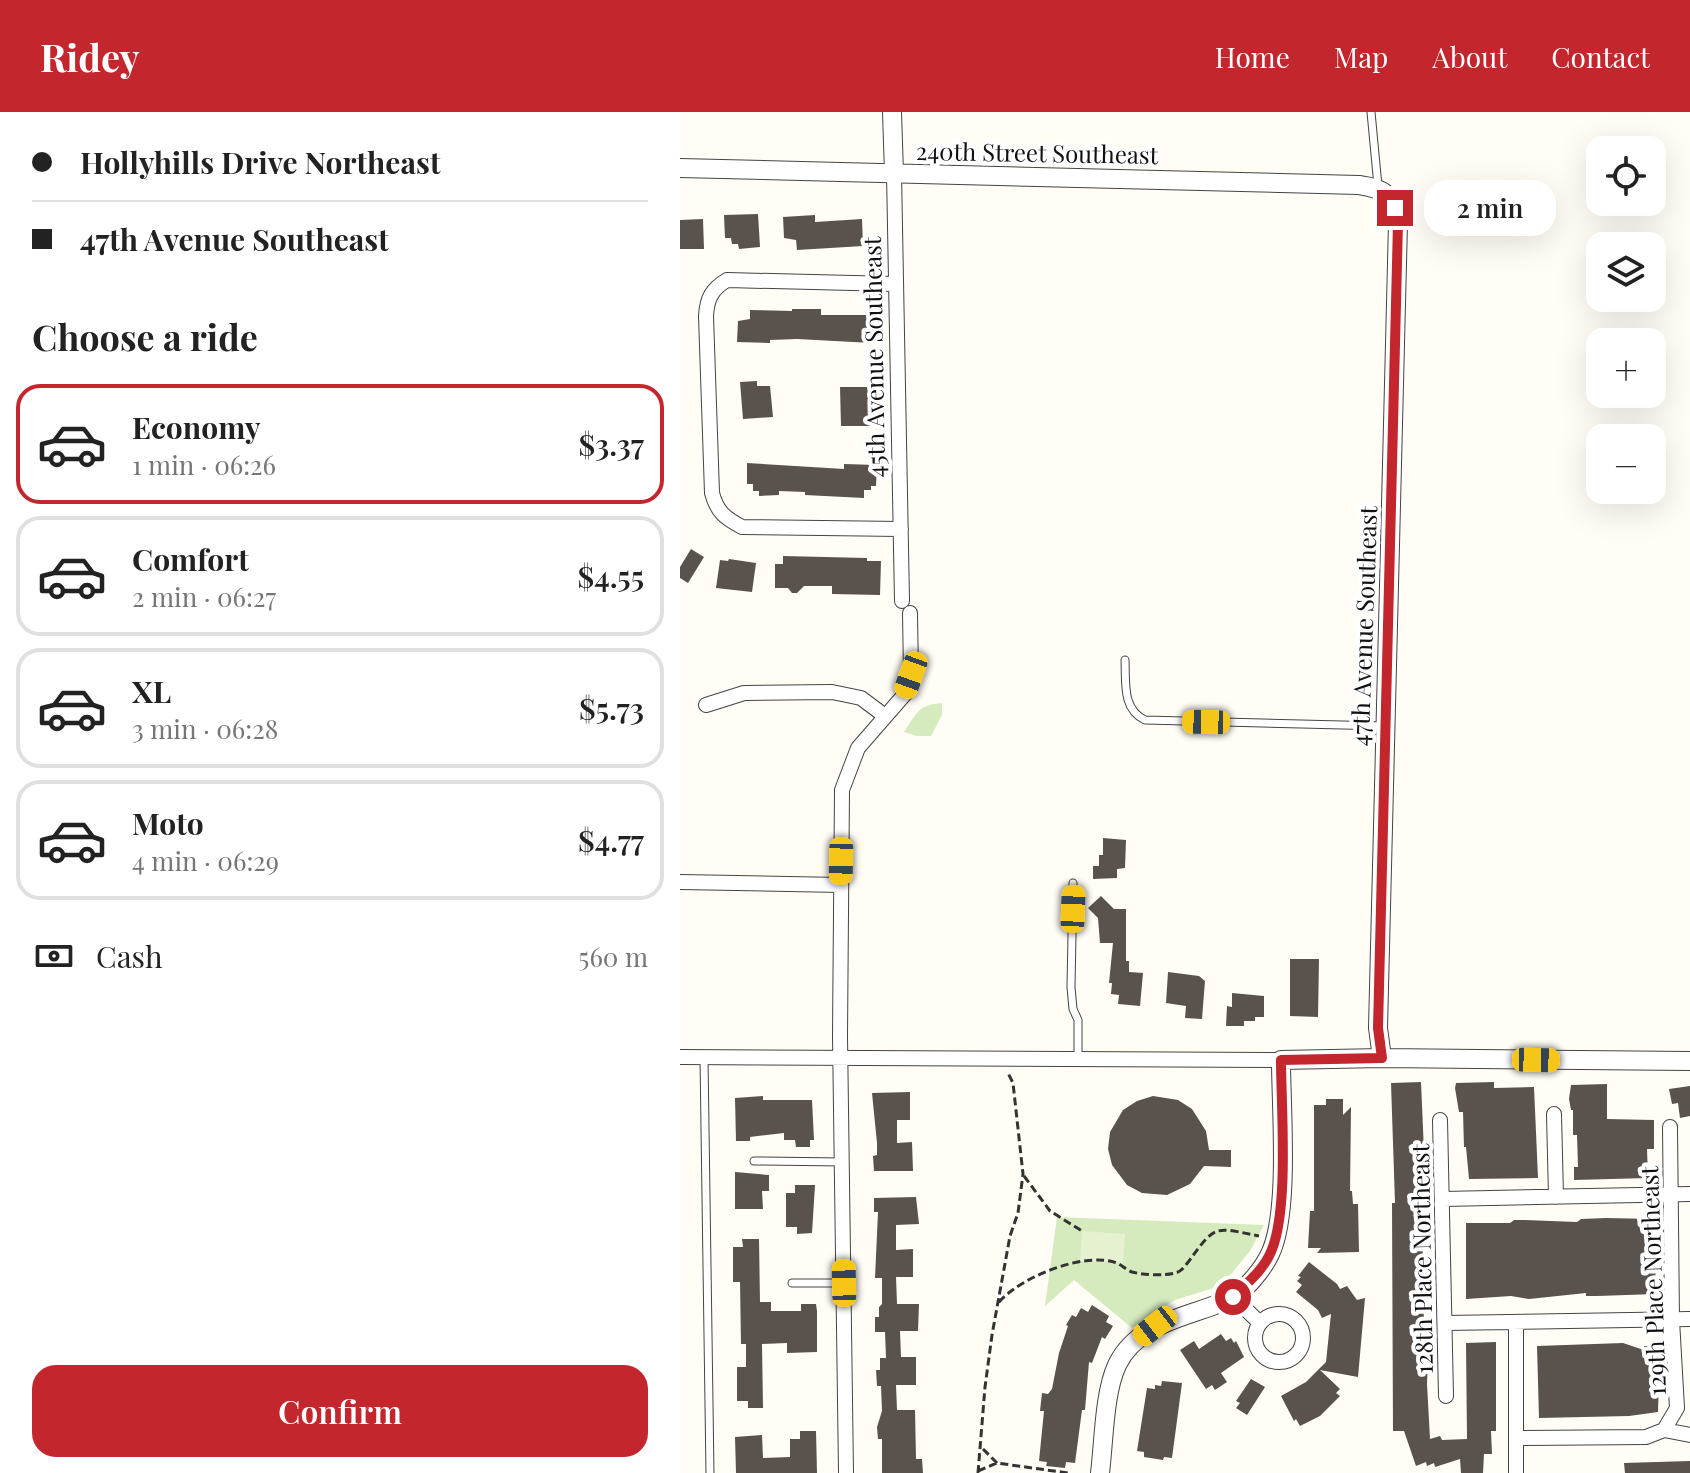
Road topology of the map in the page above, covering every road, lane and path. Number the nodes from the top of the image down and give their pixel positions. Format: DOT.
graph roads {
  1 [pos="892,112"];
  2 [pos="1371,112"];
  3 [pos="680,168"];
  4 [pos="894,173"];
  5 [pos="1384,192"];
  6 [pos="894,284"];
  7 [pos="901,529"];
  8 [pos="1125,660"];
  9 [pos="706,705"];
  10 [pos="885,716"];
  11 [pos="1384,726"];
  12 [pos="680,882"];
  13 [pos="1073,883"];
  14 [pos="841,885"];
  15 [pos="680,1057"];
  16 [pos="704,1058"];
  17 [pos="1382,1058"];
  18 [pos="841,1059"];
  19 [pos="1078,1059"];
  20 [pos="1281,1060"];
  21 [pos="1690,1061"];
  22 [pos="1005,1069"];
  23 [pos="1554,1114"];
  24 [pos="1440,1120"];
  25 [pos="1670,1127"];
  26 [pos="754,1161"];
  27 [pos="843,1162"];
  28 [pos="1023,1174"];
  29 [pos="1690,1194"];
  30 [pos="1671,1195"];
  31 [pos="1556,1197"];
  32 [pos="1443,1199"];
  33 [pos="1082,1231"];
  34 [pos="1275,1239"];
  35 [pos="792,1283"];
  36 [pos="844,1283"];
  37 [pos="1233,1297"];
  38 [pos="997,1303"];
  39 [pos="1690,1319"];
  40 [pos="1672,1320"];
  41 [pos="1516,1322"];
  42 [pos="1260,1323"];
  43 [pos="1445,1323"];
  44 [pos="1446,1396"];
  45 [pos="1664,1430"];
  46 [pos="1690,1435"];
  47 [pos="1516,1438"];
  48 [pos="981,1447"];
  49 [pos="997,1463"];
  50 [pos="978,1472"];
  51 [pos="710,1473"];
  52 [pos="846,1473"];
  53 [pos="1068,1473"];
  54 [pos="1100,1473"];
  55 [pos="1516,1473"];
  1 -- 4 [label="street, 45th Avenue Southeast"];
  2 -- 5 [label="lane"];
  3 -- 4 [label="street, 240th Street Southeast"];
  4 -- 5 [label="street, 240th Street Southeast"];
  4 -- 6 [label="street, 45th Avenue Southeast"];
  5 -- 11 [label="street, 47th Avenue Southeast"];
  6 -- 7 [label="street, 45th Avenue Southeast"];
  6 -- 7 [label="street"];
  7 -- 10 [label="street, 45th Avenue Southeast"];
  8 -- 11 [label="lane"];
  9 -- 10 [label="street"];
  10 -- 14 [label="street, 45th Avenue Southeast"];
  11 -- 17 [label="street, 47th Avenue Southeast"];
  12 -- 14 [label="street"];
  13 -- 19 [label="lane"];
  14 -- 18 [label="street, 45th Avenue Southeast"];
  15 -- 16 [label="street"];
  16 -- 18 [label="street"];
  16 -- 51 [label="lane"];
  17 -- 20 [label="street"];
  17 -- 21 [label="street"];
  18 -- 19 [label="street"];
  18 -- 27 [label="street, 45th Avenue Southeast"];
  19 -- 20 [label="street"];
  20 -- 34 [label="street"];
  22 -- 28 [label="path"];
  23 -- 31 [label="street"];
  24 -- 32 [label="street, 128th Place Northeast"];
  25 -- 30 [label="street, 129th Place Northeast"];
  26 -- 27 [label="lane"];
  27 -- 36 [label="street, 45th Avenue Southeast"];
  28 -- 33 [label="path"];
  28 -- 38 [label="path"];
  29 -- 30 [label="street"];
  30 -- 31 [label="street"];
  30 -- 40 [label="street, 129th Place Northeast"];
  31 -- 32 [label="street"];
  32 -- 43 [label="street, 128th Place Northeast"];
  34 -- 37 [label="street"];
  34 -- 38 [label="path"];
  35 -- 36 [label="lane"];
  36 -- 52 [label="street, 45th Avenue Southeast"];
  37 -- 42 [label="street"];
  37 -- 54 [label="street"];
  38 -- 48 [label="path"];
  39 -- 40 [label="street"];
  40 -- 41 [label="street"];
  40 -- 45 [label="street, 129th Place Northeast"];
  41 -- 43 [label="street"];
  41 -- 47 [label="street"];
  43 -- 44 [label="street, 128th Place Northeast"];
  45 -- 46 [label="street"];
  45 -- 47 [label="street"];
  47 -- 55 [label="street"];
  48 -- 49 [label="path"];
  48 -- 50 [label="path"];
  49 -- 50 [label="path"];
  49 -- 53 [label="path"];
}
